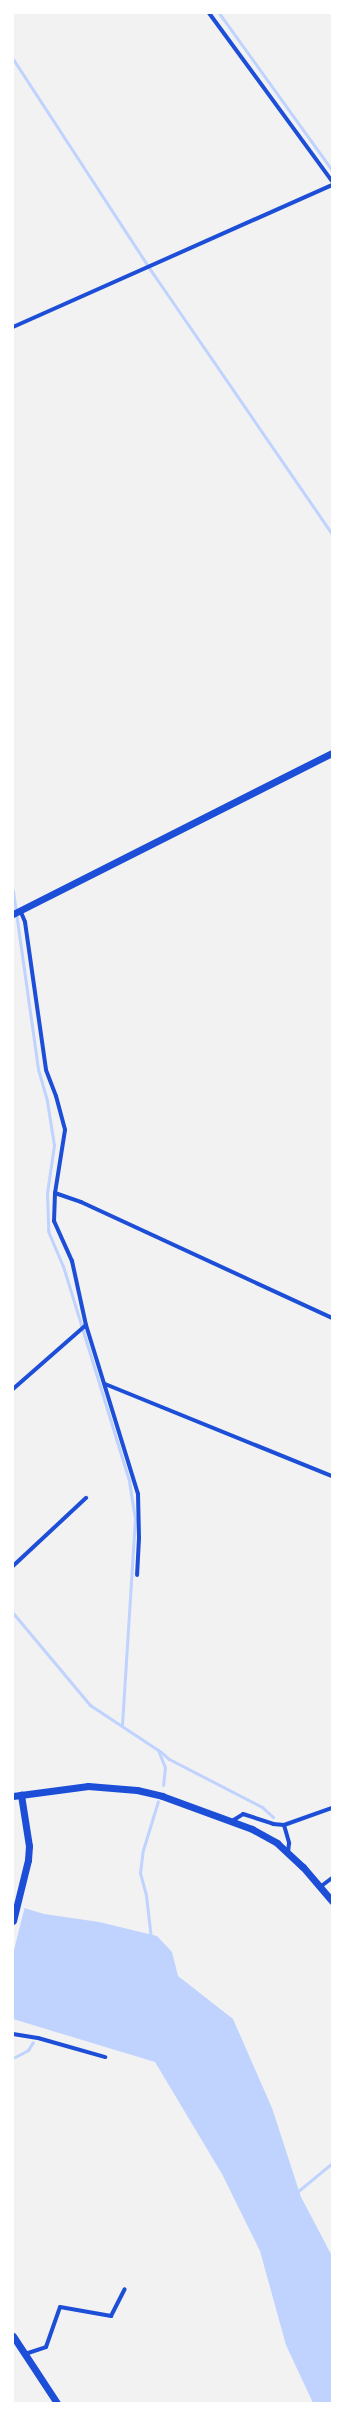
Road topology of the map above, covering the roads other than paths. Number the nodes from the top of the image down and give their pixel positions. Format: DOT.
graph roads {
  1 [pos="209,13"];
  2 [pos="332,181"];
  3 [pos="332,185"];
  4 [pos="13,327"];
  5 [pos="332,753"];
  6 [pos="20,910"];
  7 [pos="13,914"];
  8 [pos="55,1193"];
  9 [pos="332,1318"];
  10 [pos="86,1325"];
  11 [pos="105,1384"];
  12 [pos="13,1389"];
  13 [pos="332,1476"];
  14 [pos="86,1498"];
  15 [pos="13,1566"];
  16 [pos="137,1575"];
  17 [pos="21,1795"];
  18 [pos="13,1796"];
  19 [pos="332,1808"];
  20 [pos="232,1821"];
  21 [pos="284,1826"];
  22 [pos="288,1853"];
  23 [pos="332,1878"];
  24 [pos="320,1887"];
  25 [pos="332,1902"];
  26 [pos="13,1921"];
  27 [pos="13,2034"];
  28 [pos="104,2057"];
  29 [pos="125,2289"];
  30 [pos="13,2336"];
  31 [pos="25,2354"];
  32 [pos="57,2403"];
  1 -- 2 [label="street"];
  3 -- 4 [label="street"];
  5 -- 6 [label="main road"];
  6 -- 7 [label="main road"];
  6 -- 8 [label="street"];
  8 -- 9 [label="street"];
  8 -- 10 [label="street"];
  10 -- 11 [label="street"];
  10 -- 12 [label="street"];
  11 -- 13 [label="street"];
  11 -- 16 [label="street"];
  14 -- 15 [label="street"];
  17 -- 18 [label="main road"];
  17 -- 20 [label="main road"];
  17 -- 26 [label="main road"];
  19 -- 21 [label="street"];
  20 -- 21 [label="street"];
  20 -- 22 [label="main road"];
  21 -- 22 [label="street"];
  22 -- 24 [label="main road"];
  23 -- 24 [label="street"];
  24 -- 25 [label="main road"];
  27 -- 28 [label="street"];
  29 -- 31 [label="street"];
  30 -- 31 [label="main road"];
  31 -- 32 [label="main road"];
}
